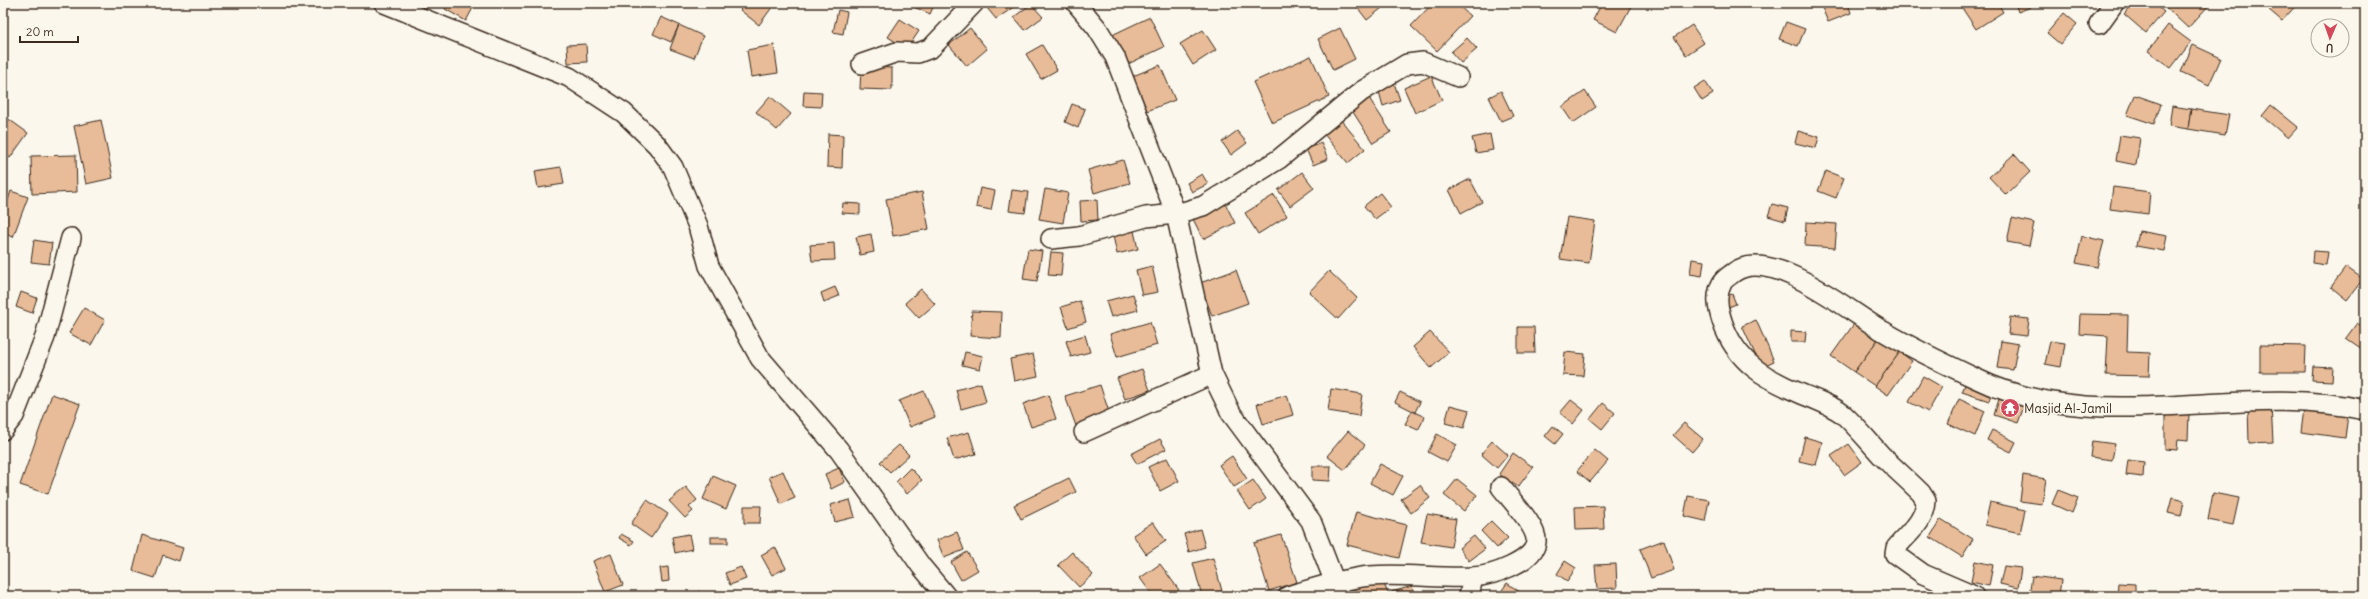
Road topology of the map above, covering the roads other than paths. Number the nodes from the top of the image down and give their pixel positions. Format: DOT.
graph roads {
  1 [pos="384,3"];
  2 [pos="974,3"];
  3 [pos="1076,3"];
  4 [pos="2114,3"];
  5 [pos="2100,24"];
  6 [pos="862,64"];
  7 [pos="1458,77"];
  8 [pos="1176,214"];
  9 [pos="71,238"];
  10 [pos="1051,239"];
  11 [pos="1212,374"];
  12 [pos="2365,410"];
  13 [pos="3,430"];
  14 [pos="1084,432"];
  15 [pos="1501,487"];
  16 [pos="1473,577"];
  17 [pos="1338,589"];
  18 [pos="946,596"];
  19 [pos="1288,596"];
  20 [pos="1469,596"];
  21 [pos="1974,596"];
  1 -- 18 [label="street"];
  2 -- 6 [label="street"];
  3 -- 8 [label="street"];
  4 -- 5 [label="street"];
  7 -- 8 [label="street"];
  8 -- 10 [label="street"];
  8 -- 11 [label="street"];
  9 -- 13 [label="street"];
  11 -- 14 [label="street"];
  11 -- 17 [label="street"];
  12 -- 21 [label="street"];
  15 -- 16 [label="street"];
  16 -- 17 [label="street"];
  16 -- 20 [label="street"];
  17 -- 19 [label="street"];
}
